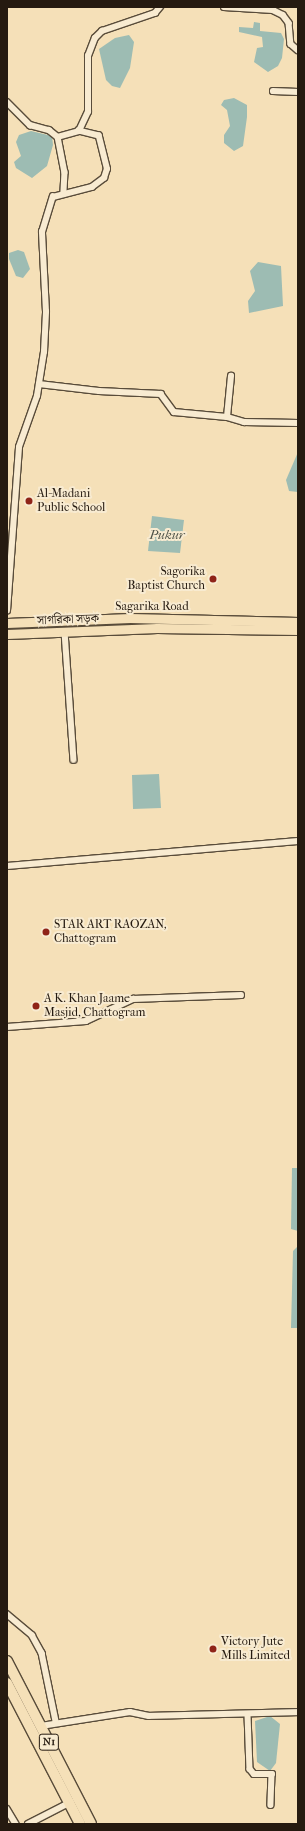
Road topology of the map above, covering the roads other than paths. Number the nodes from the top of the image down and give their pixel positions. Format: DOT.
graph roads {
  1 [pos="160,7"];
  2 [pos="224,7"];
  3 [pos="298,50"];
  4 [pos="273,91"];
  5 [pos="298,92"];
  6 [pos="7,102"];
  7 [pos="79,131"];
  8 [pos="58,137"];
  9 [pos="64,194"];
  10 [pos="231,376"];
  11 [pos="39,384"];
  12 [pos="226,417"];
  13 [pos="298,423"];
  14 [pos="7,611"];
  15 [pos="130,618"];
  16 [pos="298,622"];
  17 [pos="7,623"];
  18 [pos="130,629"];
  19 [pos="298,630"];
  20 [pos="65,632"];
  21 [pos="7,634"];
  22 [pos="74,760"];
  23 [pos="298,841"];
  24 [pos="7,866"];
  25 [pos="241,996"];
  26 [pos="7,1027"];
  27 [pos="7,1614"];
  28 [pos="7,1661"];
  29 [pos="7,1684"];
  30 [pos="298,1712"];
  31 [pos="248,1715"];
  32 [pos="56,1721"];
  33 [pos="41,1726"];
  34 [pos="74,1801"];
  35 [pos="271,1805"];
  36 [pos="7,1809"];
  37 [pos="16,1824"];
  38 [pos="28,1824"];
  39 [pos="80,1824"];
  40 [pos="91,1824"];
  1 -- 7 [label="street"];
  2 -- 3 [label="street"];
  4 -- 5 [label="street"];
  6 -- 8 [label="street"];
  7 -- 8 [label="street"];
  7 -- 9 [label="street"];
  8 -- 9 [label="street"];
  9 -- 11 [label="street"];
  10 -- 12 [label="street"];
  11 -- 12 [label="street"];
  11 -- 14 [label="street"];
  12 -- 13 [label="street"];
  15 -- 16 [label="main road, Sagarika Road"];
  15 -- 17 [label="main road, Sagarika Road"];
  15 -- 18 [label="main road"];
  18 -- 19 [label="main road, সাগরিকা সড়ক"];
  18 -- 20 [label="main road, সাগরিকা সড়ক"];
  20 -- 21 [label="main road, সাগরিকা সড়ক"];
  20 -- 22 [label="street"];
  23 -- 24 [label="street"];
  25 -- 26 [label="street"];
  27 -- 32 [label="street"];
  28 -- 33 [label="highway, N1"];
  29 -- 34 [label="highway, N1"];
  30 -- 31 [label="street"];
  31 -- 32 [label="street"];
  31 -- 35 [label="street"];
  32 -- 33 [label="street"];
  33 -- 34 [label="highway, N1"];
  34 -- 38 [label="street"];
  34 -- 39 [label="highway, N1"];
  34 -- 40 [label="highway, N1"];
  36 -- 37 [label="street"];
}
